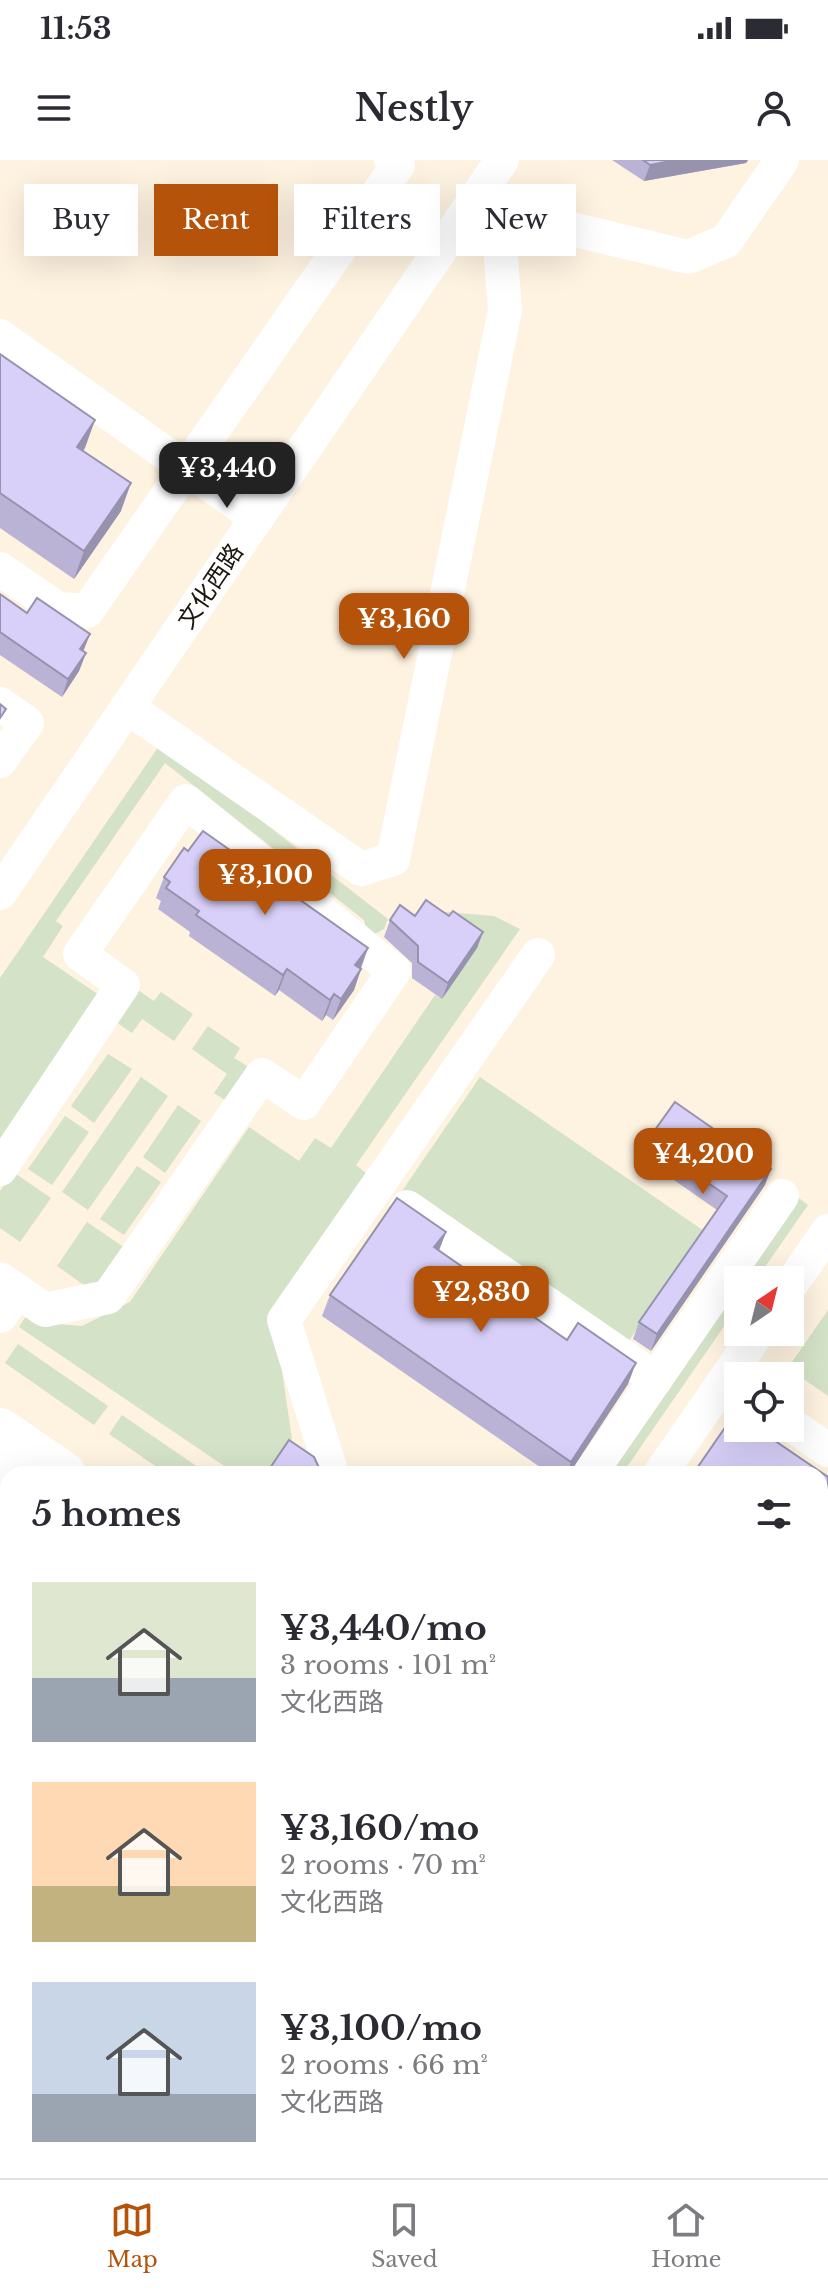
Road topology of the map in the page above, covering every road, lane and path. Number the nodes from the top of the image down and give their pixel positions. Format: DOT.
graph roads {
  1 [pos="391,160"];
  2 [pos="502,160"];
  3 [pos="782,160"];
  4 [pos="486,184"];
  5 [pos="456,228"];
  6 [pos="576,230"];
  7 [pos="501,256"];
  8 [pos="0,336"];
  9 [pos="187,468"];
  10 [pos="257,518"];
  11 [pos="0,569"];
  12 [pos="0,704"];
  13 [pos="127,707"];
  14 [pos="0,761"];
  15 [pos="10,857"];
  16 [pos="0,893"];
  17 [pos="538,955"];
  18 [pos="0,1169"];
  19 [pos="377,1186"];
  20 [pos="782,1196"];
  21 [pos="828,1231"];
  22 [pos="804,1266"];
  23 [pos="6,1295"];
  24 [pos="656,1379"];
  25 [pos="724,1395"];
  26 [pos="0,1430"];
  27 [pos="804,1434"];
  28 [pos="828,1450"];
  29 [pos="52,1466"];
  30 [pos="330,1466"];
  31 [pos="596,1466"];
  32 [pos="666,1466"];
  1 -- 9 [label="street"];
  2 -- 4 [label="street, 文化西路"];
  3 -- 6 [label="street"];
  5 -- 10 [label="street, 文化西路"];
  7 -- 13 [label="street"];
  8 -- 9 [label="street"];
  9 -- 10 [label="street"];
  9 -- 11 [label="street"];
  10 -- 13 [label="street, 文化西路"];
  12 -- 14 [label="street"];
  13 -- 15 [label="street, 文化西路"];
  15 -- 16 [label="street, 文化西路"];
  17 -- 19 [label="street"];
  18 -- 23 [label="street"];
  19 -- 24 [label="street"];
  19 -- 30 [label="street"];
  20 -- 24 [label="street"];
  21 -- 22 [label="street"];
  24 -- 31 [label="street"];
  25 -- 32 [label="street"];
  26 -- 29 [label="main road"];
  27 -- 28 [label="street"];
}
